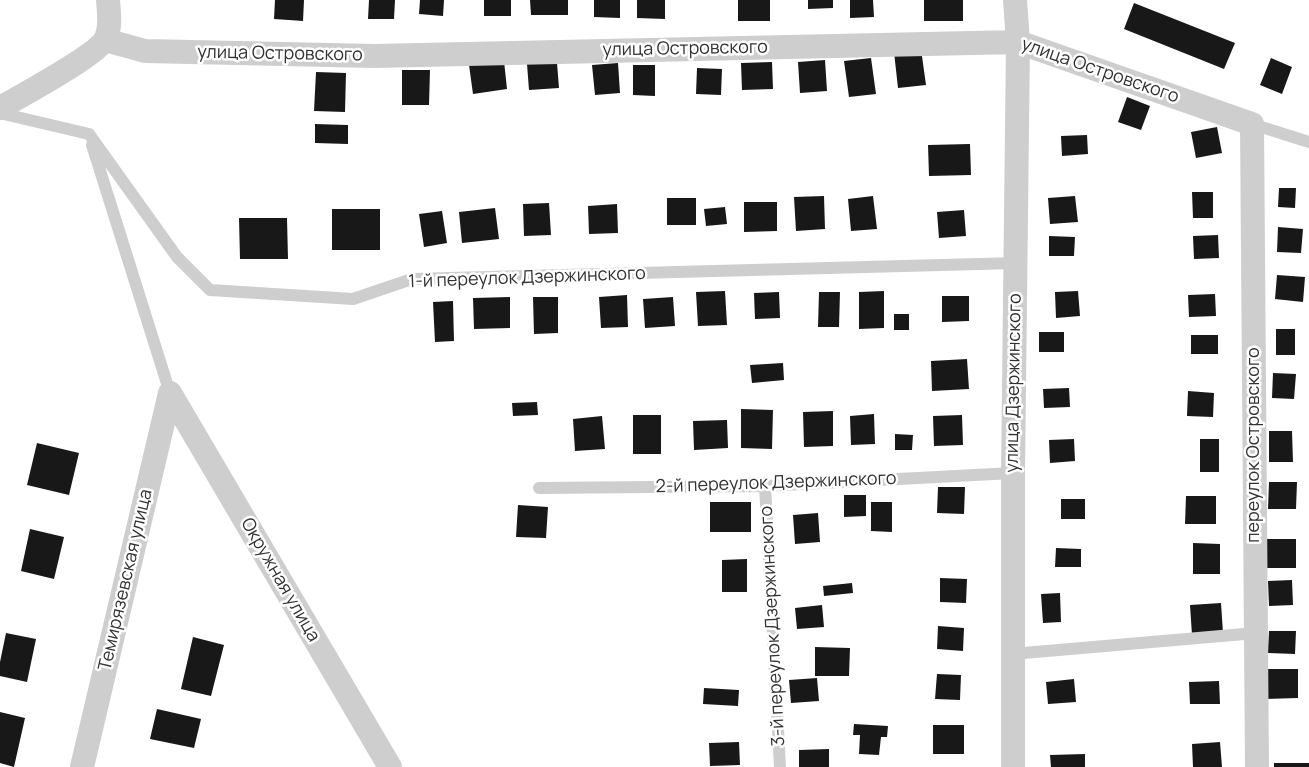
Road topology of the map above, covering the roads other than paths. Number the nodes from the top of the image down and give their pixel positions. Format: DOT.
graph roads {
  1 [pos="108,0"];
  2 [pos="1015,0"];
  3 [pos="105,40"];
  4 [pos="1018,42"];
  5 [pos="0,108"];
  6 [pos="0,113"];
  7 [pos="1252,124"];
  8 [pos="89,134"];
  9 [pos="1309,142"];
  10 [pos="1017,264"];
  11 [pos="170,393"];
  12 [pos="1013,473"];
  13 [pos="765,486"];
  14 [pos="539,488"];
  15 [pos="1256,634"];
  16 [pos="1012,654"];
  17 [pos="82,767"];
  18 [pos="390,767"];
  19 [pos="780,767"];
  20 [pos="1013,767"];
  21 [pos="1256,767"];
  1 -- 3 [label="street"];
  2 -- 4 [label="street, улица Дзержинского"];
  3 -- 4 [label="street, улица Островского"];
  3 -- 5 [label="street"];
  4 -- 7 [label="street, улица Островского"];
  4 -- 10 [label="street, улица Дзержинского"];
  6 -- 8 [label="lane"];
  7 -- 9 [label="lane"];
  7 -- 15 [label="street, переулок Островского"];
  8 -- 10 [label="lane, 1-й переулок Дзержинского"];
  8 -- 11 [label="lane"];
  10 -- 12 [label="street, улица Дзержинского"];
  11 -- 17 [label="street, Темирязевская улица"];
  11 -- 18 [label="street, Окружная улица"];
  12 -- 13 [label="lane, 2-й переулок Дзержинского"];
  12 -- 16 [label="street, улица Дзержинского"];
  13 -- 14 [label="lane, 2-й переулок Дзержинского"];
  13 -- 19 [label="lane, 3-й переулок Дзержинского"];
  15 -- 16 [label="lane"];
  15 -- 21 [label="street, переулок Островского"];
  16 -- 20 [label="street, улица Дзержинского"];
}
